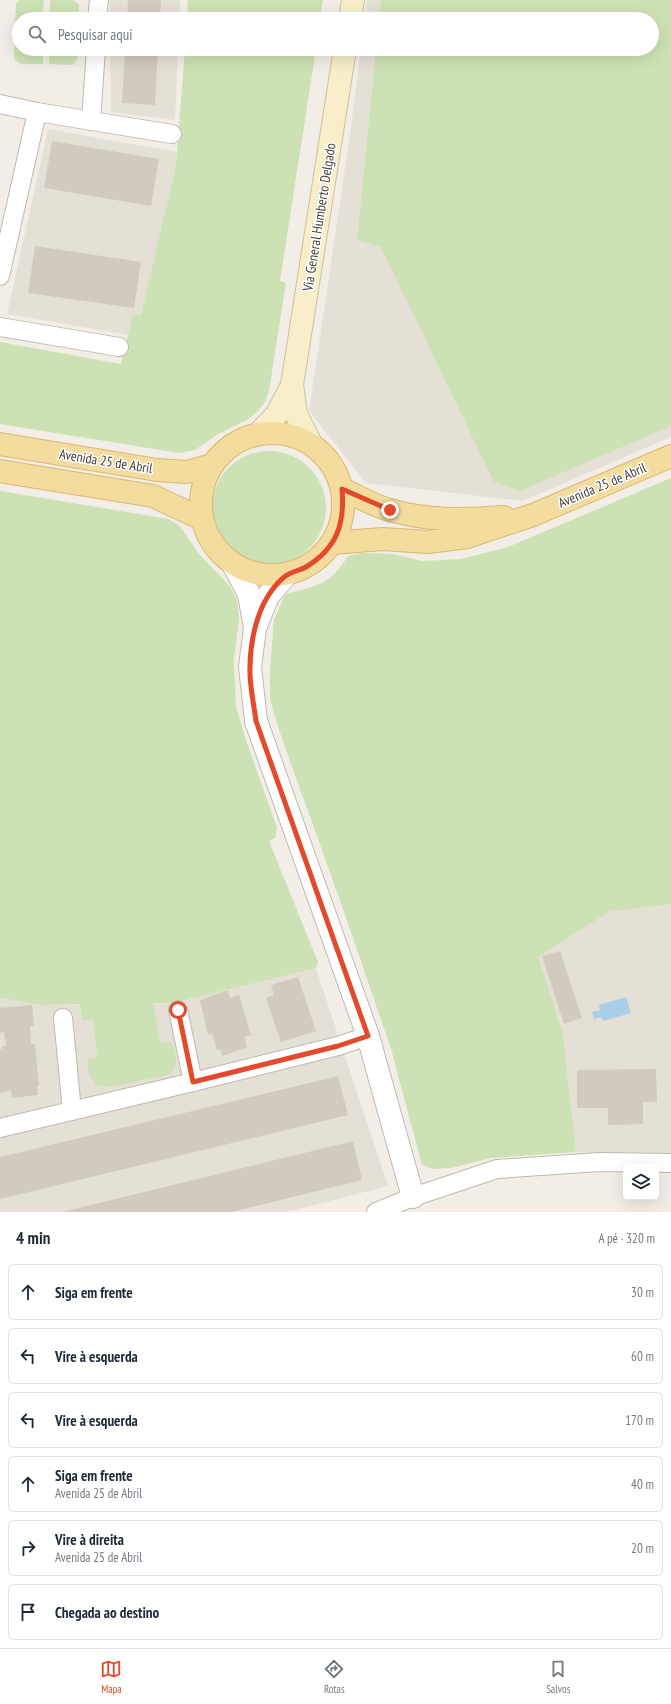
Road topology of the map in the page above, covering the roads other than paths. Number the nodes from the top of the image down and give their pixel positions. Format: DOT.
graph roads {
  1 [pos="98,0"];
  2 [pos="353,0"];
  3 [pos="97,12"];
  4 [pos="351,12"];
  5 [pos="96,56"];
  6 [pos="344,56"];
  7 [pos="0,104"];
  8 [pos="37,112"];
  9 [pos="91,121"];
  10 [pos="172,134"];
  11 [pos="0,276"];
  12 [pos="0,327"];
  13 [pos="119,347"];
  14 [pos="292,385"];
  15 [pos="258,434"];
  16 [pos="0,444"];
  17 [pos="312,444"];
  18 [pos="671,456"];
  19 [pos="212,465"];
  20 [pos="0,471"];
  21 [pos="342,489"];
  22 [pos="533,515"];
  23 [pos="202,519"];
  24 [pos="332,544"];
  25 [pos="233,564"];
  26 [pos="287,574"];
  27 [pos="255,628"];
  28 [pos="178,1010"];
  29 [pos="63,1018"];
  30 [pos="368,1036"];
  31 [pos="193,1082"];
  32 [pos="72,1111"];
  33 [pos="0,1128"];
  34 [pos="671,1163"];
  35 [pos="413,1196"];
  36 [pos="376,1212"];
  1 -- 3 [label="street"];
  2 -- 4 [label="main road"];
  5 -- 9 [label="street"];
  6 -- 14 [label="main road, Via General Humberto Delgado"];
  7 -- 8 [label="street"];
  8 -- 9 [label="street"];
  8 -- 11 [label="street"];
  9 -- 10 [label="street"];
  12 -- 13 [label="street"];
  14 -- 15 [label="main road, Via General Humberto Delgado"];
  14 -- 17 [label="main road, Via General Humberto Delgado"];
  15 -- 17 [label="main road, Avenida 25 de Abril"];
  15 -- 19 [label="main road, Avenida 25 de Abril"];
  16 -- 19 [label="main road, Avenida 25 de Abril"];
  17 -- 21 [label="main road, Avenida 25 de Abril"];
  18 -- 22 [label="main road, Avenida 25 de Abril"];
  19 -- 23 [label="main road, Avenida 25 de Abril"];
  20 -- 23 [label="main road, Avenida 25 de Abril"];
  21 -- 22 [label="main road, Avenida 25 de Abril"];
  21 -- 24 [label="main road, Avenida 25 de Abril"];
  22 -- 24 [label="main road, Avenida 25 de Abril"];
  23 -- 25 [label="main road, Avenida 25 de Abril"];
  24 -- 26 [label="main road, Avenida 25 de Abril"];
  25 -- 26 [label="main road, Avenida 25 de Abril"];
  25 -- 27 [label="street"];
  26 -- 27 [label="street"];
  27 -- 30 [label="street"];
  28 -- 31 [label="street"];
  29 -- 32 [label="street"];
  30 -- 31 [label="street"];
  30 -- 35 [label="street"];
  31 -- 32 [label="street"];
  32 -- 33 [label="street"];
  34 -- 35 [label="street"];
  35 -- 36 [label="street"];
}
